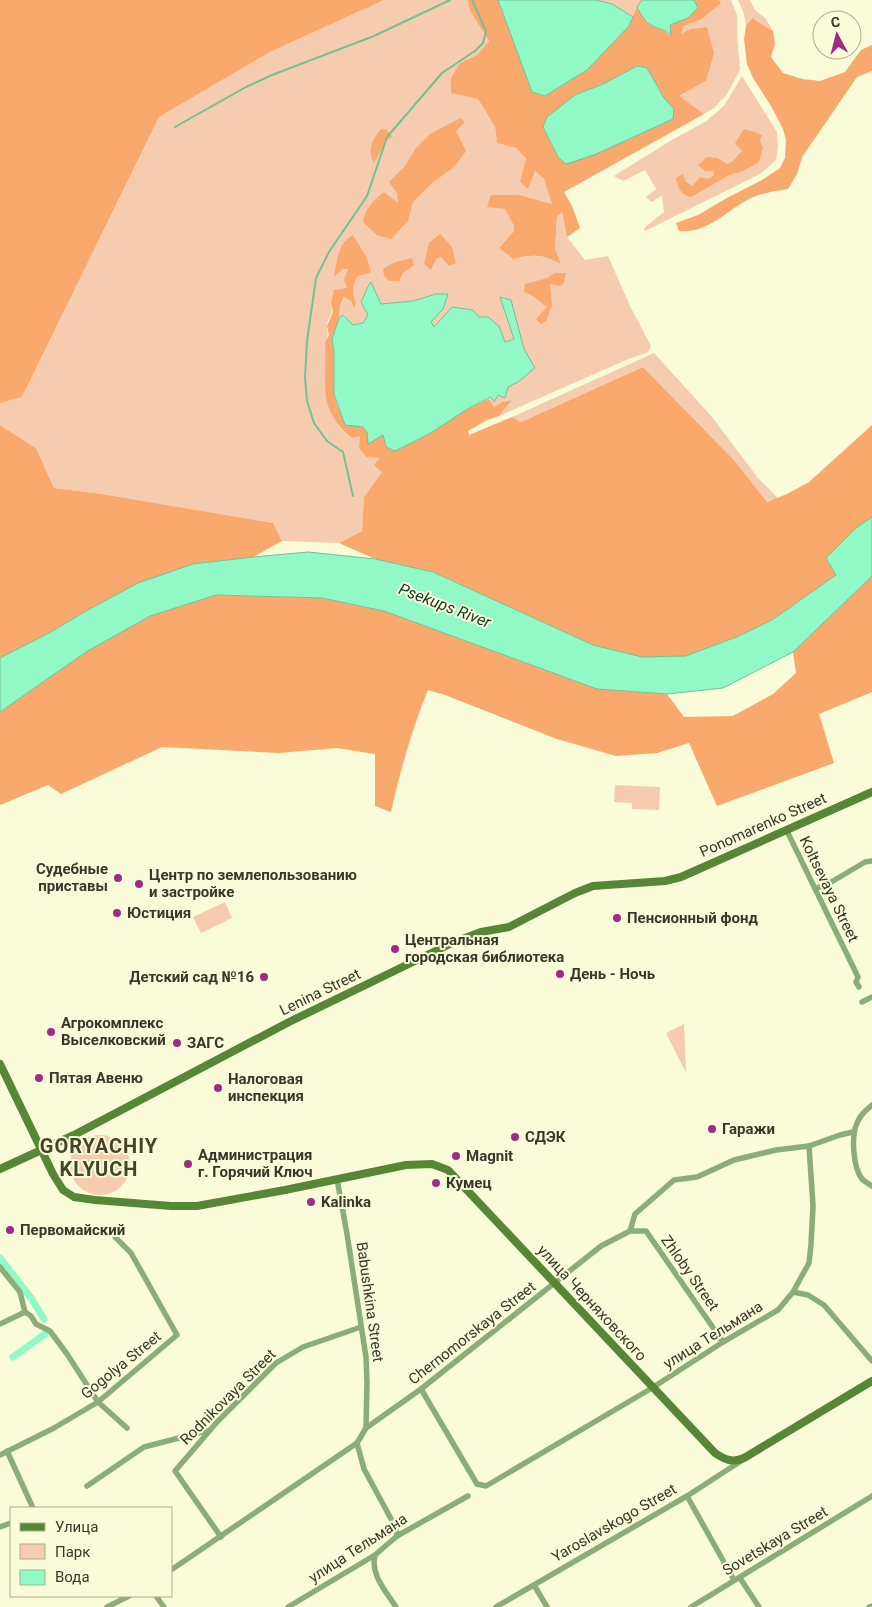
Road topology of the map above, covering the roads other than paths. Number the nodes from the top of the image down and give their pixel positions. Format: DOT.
graph roads {
  1 [pos="872,792"];
  2 [pos="786,829"];
  3 [pos="872,861"];
  4 [pos="665,881"];
  5 [pos="815,889"];
  6 [pos="859,987"];
  7 [pos="872,997"];
  8 [pos="862,1002"];
  9 [pos="0,1064"];
  10 [pos="872,1105"];
  11 [pos="854,1132"];
  12 [pos="809,1146"];
  13 [pos="41,1150"];
  14 [pos="0,1169"];
  15 [pos="337,1179"];
  16 [pos="872,1186"];
  17 [pos="630,1231"];
  18 [pos="116,1237"];
  19 [pos="0,1267"];
  20 [pos="555,1284"];
  21 [pos="793,1292"];
  22 [pos="25,1312"];
  23 [pos="0,1324"];
  24 [pos="361,1327"];
  25 [pos="723,1342"];
  26 [pos="872,1361"];
  27 [pos="872,1381"];
  28 [pos="652,1388"];
  29 [pos="421,1389"];
  30 [pos="98,1402"];
  31 [pos="127,1428"];
  32 [pos="366,1428"];
  33 [pos="210,1430"];
  34 [pos="357,1443"];
  35 [pos="7,1451"];
  36 [pos="0,1455"];
  37 [pos="744,1458"];
  38 [pos="735,1461"];
  39 [pos="87,1486"];
  40 [pos="468,1496"];
  41 [pos="687,1496"];
  42 [pos="872,1496"];
  43 [pos="33,1507"];
  44 [pos="397,1536"];
  45 [pos="221,1537"];
  46 [pos="375,1555"];
  47 [pos="172,1569"];
  48 [pos="737,1579"];
  49 [pos="534,1585"];
  50 [pos="126,1597"];
  51 [pos="106,1607"];
  52 [pos="288,1607"];
  53 [pos="396,1607"];
  54 [pos="496,1607"];
  55 [pos="547,1607"];
  56 [pos="691,1607"];
  57 [pos="759,1607"];
  1 -- 2 [label="street, Ponomarenko Street"];
  2 -- 4 [label="street, Ponomarenko Street"];
  2 -- 5 [label="street, Koltsevaya Street"];
  3 -- 5 [label="street"];
  4 -- 13 [label="street, Lenina Street"];
  5 -- 6 [label="street, Koltsevaya Street"];
  7 -- 8 [label="street"];
  9 -- 13 [label="street"];
  10 -- 11 [label="street"];
  11 -- 12 [label="street"];
  11 -- 16 [label="street"];
  12 -- 17 [label="street"];
  12 -- 21 [label="street, улица Тельмана"];
  13 -- 14 [label="street, Lenina Street"];
  13 -- 15 [label="street"];
  15 -- 20 [label="street, улица Черняховского"];
  15 -- 24 [label="street, Babushkina Street"];
  17 -- 20 [label="street, Chernomorskaya Street"];
  17 -- 25 [label="street, Zhloby Street"];
  18 -- 30 [label="street, Gogolya Street"];
  19 -- 22 [label="street"];
  20 -- 28 [label="street, улица Черняховского"];
  20 -- 29 [label="street, Chernomorskaya Street"];
  21 -- 25 [label="street, улица Тельмана"];
  21 -- 26 [label="street"];
  22 -- 23 [label="street"];
  22 -- 30 [label="street"];
  24 -- 32 [label="street, Babushkina Street"];
  24 -- 33 [label="street, Rodnikovaya Street"];
  25 -- 28 [label="street, улица Тельмана"];
  27 -- 37 [label="street, Yaroslavskogo Street"];
  28 -- 29 [label="street, улица Тельмана"];
  28 -- 38 [label="street, улица Черняховского"];
  29 -- 32 [label="street, Chernomorskaya Street"];
  30 -- 31 [label="street"];
  30 -- 35 [label="street, Gogolya Street"];
  32 -- 34 [label="street, Chernomorskaya Street"];
  33 -- 39 [label="street"];
  33 -- 45 [label="street, Rodnikovaya Street"];
  34 -- 44 [label="street"];
  34 -- 45 [label="street, Chernomorskaya Street"];
  35 -- 36 [label="street, Gogolya Street"];
  35 -- 43 [label="street"];
  37 -- 38 [label="street, Yaroslavskogo Street"];
  37 -- 41 [label="street, Yaroslavskogo Street"];
  40 -- 44 [label="street, улица Тельмана"];
  41 -- 48 [label="street"];
  41 -- 49 [label="street, Yaroslavskogo Street"];
  42 -- 48 [label="street, Sovetskaya Street"];
  44 -- 46 [label="street, улица Тельмана"];
  45 -- 47 [label="street, Chernomorskaya Street"];
  46 -- 52 [label="street, улица Тельмана"];
  46 -- 53 [label="street"];
  48 -- 56 [label="street, Sovetskaya Street"];
  48 -- 57 [label="street"];
  49 -- 54 [label="street, Yaroslavskogo Street"];
  49 -- 55 [label="street"];
  50 -- 51 [label="street"];
}
